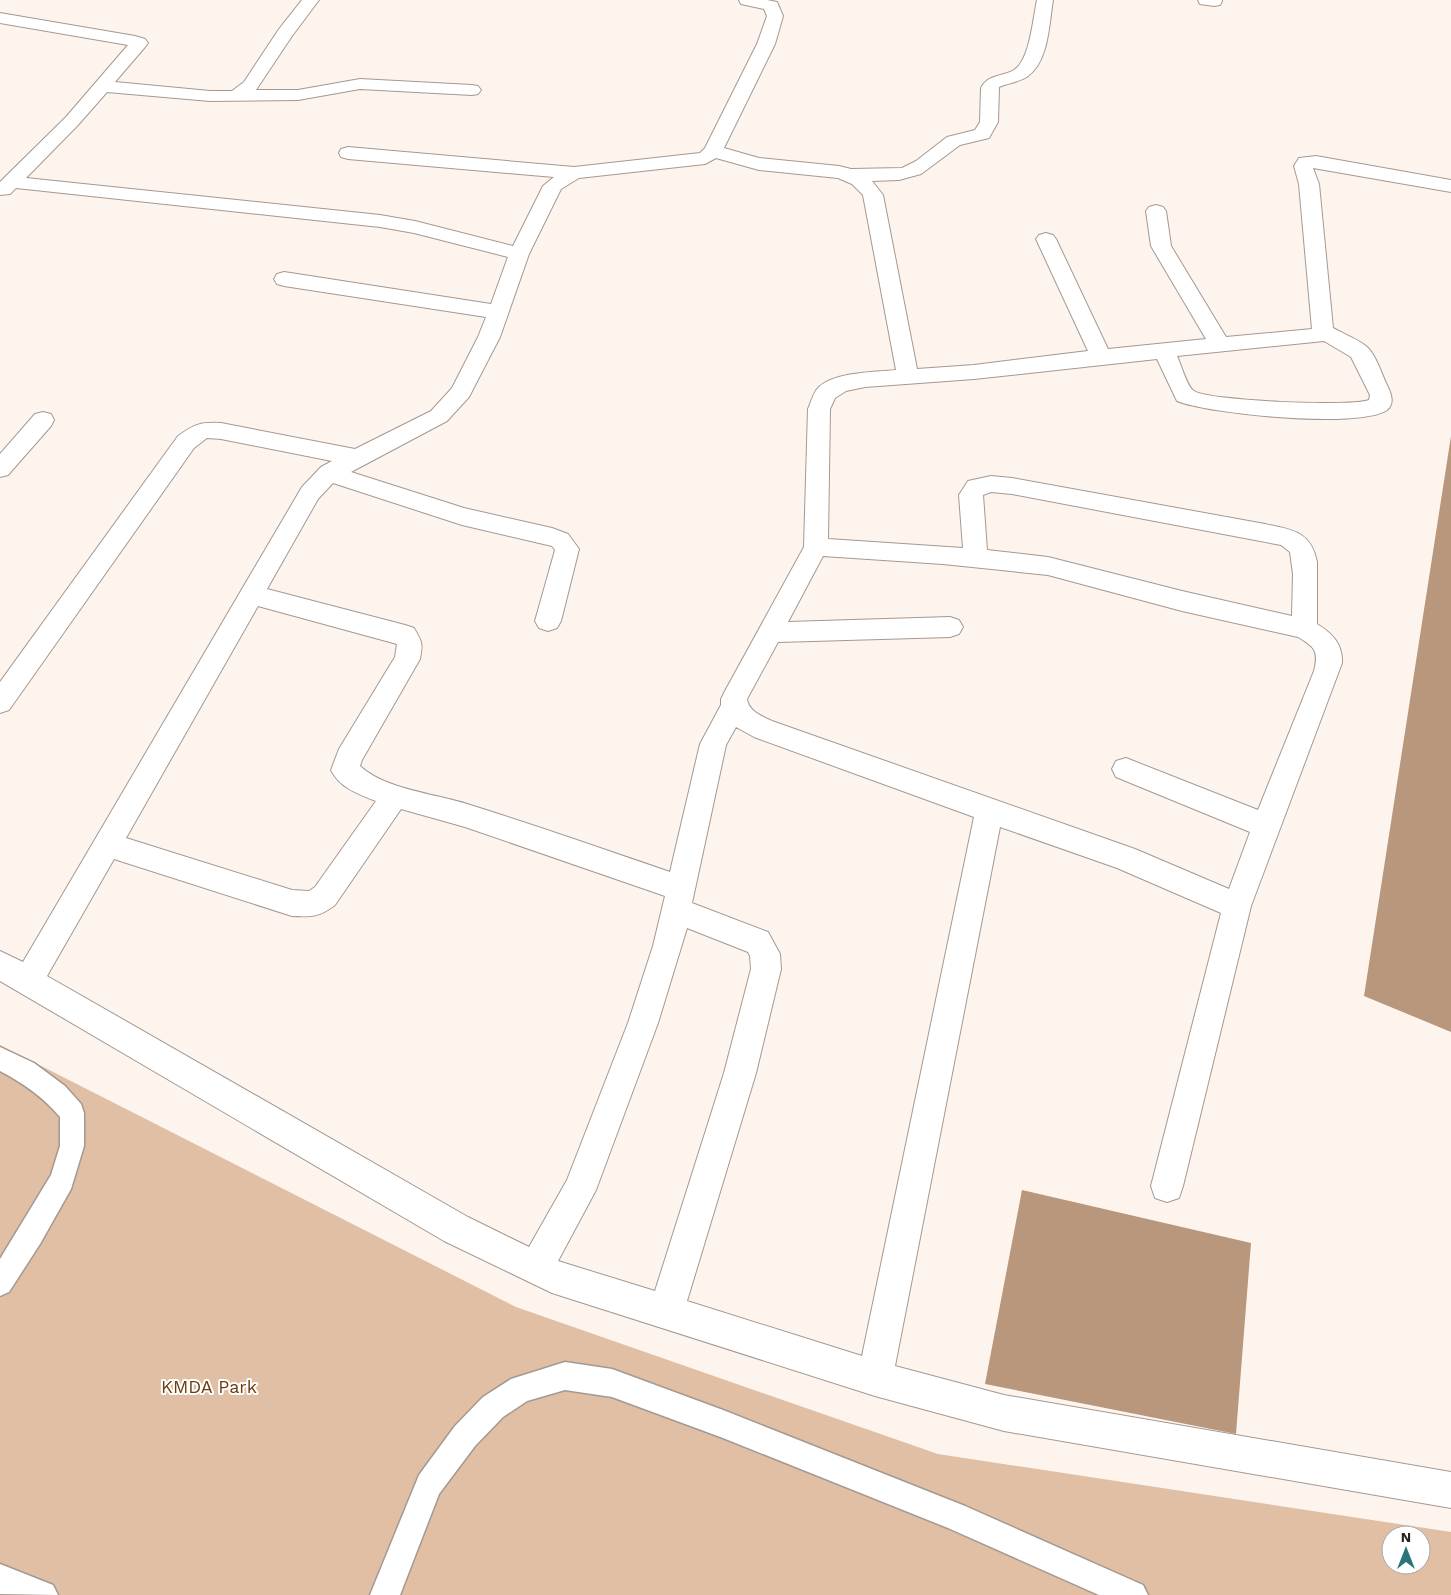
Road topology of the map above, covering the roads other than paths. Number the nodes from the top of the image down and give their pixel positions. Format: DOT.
graph roads {
  1 [pos="311,0"];
  2 [pos="747,0"];
  3 [pos="1045,0"];
  4 [pos="0,18"];
  5 [pos="102,86"];
  6 [pos="472,90"];
  7 [pos="236,96"];
  8 [pos="714,151"];
  9 [pos="348,153"];
  10 [pos="574,172"];
  11 [pos="852,175"];
  12 [pos="1451,186"];
  13 [pos="6,187"];
  14 [pos="1156,211"];
  15 [pos="1046,239"];
  16 [pos="519,254"];
  17 [pos="284,279"];
  18 [pos="498,312"];
  19 [pos="1323,331"];
  20 [pos="1221,346"];
  21 [pos="1164,350"];
  22 [pos="1101,357"];
  23 [pos="908,376"];
  24 [pos="43,420"];
  25 [pos="357,458"];
  26 [pos="0,469"];
  27 [pos="329,473"];
  28 [pos="816,547"];
  29 [pos="976,558"];
  30 [pos="252,595"];
  31 [pos="548,621"];
  32 [pos="950,627"];
  33 [pos="1304,629"];
  34 [pos="768,632"];
  35 [pos="0,702"];
  36 [pos="734,708"];
  37 [pos="1126,770"];
  38 [pos="395,796"];
  39 [pos="989,811"];
  40 [pos="1266,826"];
  41 [pos="108,844"];
  42 [pos="678,899"];
  43 [pos="1237,906"];
  44 [pos="0,965"];
  45 [pos="28,982"];
  46 [pos="0,1059"];
  47 [pos="1167,1186"];
  48 [pos="536,1267"];
  49 [pos="0,1283"];
  50 [pos="666,1312"];
  51 [pos="875,1378"];
  52 [pos="1451,1490"];
  53 [pos="0,1579"];
  54 [pos="42,1595"];
  55 [pos="385,1595"];
  56 [pos="1133,1595"];
  1 -- 7 [label="street"];
  2 -- 8 [label="street"];
  3 -- 11 [label="street"];
  4 -- 5 [label="street"];
  5 -- 7 [label="street"];
  5 -- 13 [label="street"];
  6 -- 7 [label="street"];
  8 -- 10 [label="street"];
  8 -- 11 [label="street"];
  9 -- 10 [label="street"];
  10 -- 16 [label="street"];
  11 -- 23 [label="street"];
  12 -- 19 [label="street"];
  13 -- 16 [label="street"];
  14 -- 20 [label="street"];
  15 -- 22 [label="street"];
  16 -- 18 [label="street"];
  17 -- 18 [label="street"];
  18 -- 25 [label="street"];
  19 -- 20 [label="street"];
  19 -- 21 [label="street"];
  20 -- 21 [label="street"];
  21 -- 22 [label="street"];
  22 -- 23 [label="street"];
  23 -- 28 [label="street"];
  24 -- 26 [label="street"];
  25 -- 27 [label="street"];
  25 -- 35 [label="street"];
  27 -- 30 [label="street"];
  27 -- 31 [label="street"];
  28 -- 29 [label="street"];
  28 -- 34 [label="street"];
  29 -- 33 [label="street"];
  29 -- 33 [label="street"];
  30 -- 38 [label="street"];
  30 -- 41 [label="street"];
  32 -- 34 [label="street"];
  33 -- 40 [label="street"];
  34 -- 36 [label="street"];
  36 -- 39 [label="street"];
  36 -- 42 [label="street"];
  37 -- 40 [label="street"];
  38 -- 41 [label="street"];
  38 -- 42 [label="street"];
  39 -- 43 [label="street"];
  39 -- 51 [label="street"];
  40 -- 43 [label="street"];
  41 -- 45 [label="street"];
  42 -- 48 [label="street"];
  42 -- 50 [label="street"];
  43 -- 47 [label="street"];
  44 -- 45 [label="street"];
  45 -- 48 [label="street"];
  46 -- 49 [label="lane"];
  48 -- 50 [label="street"];
  50 -- 51 [label="street"];
  51 -- 52 [label="street"];
  53 -- 54 [label="lane"];
  55 -- 56 [label="lane"];
}
